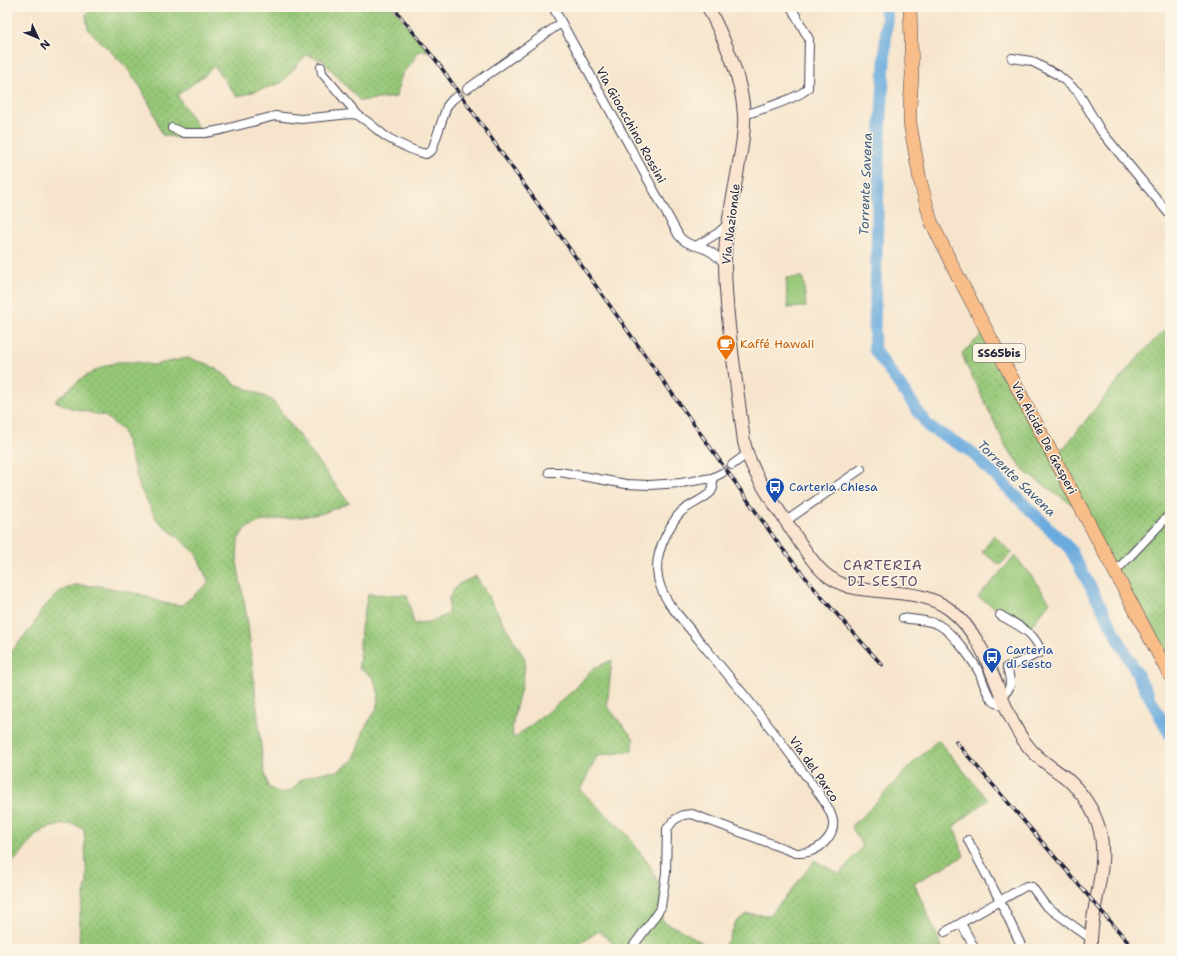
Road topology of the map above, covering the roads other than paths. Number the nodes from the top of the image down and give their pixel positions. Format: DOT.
graph roads {
  1 [pos="553,7"];
  2 [pos="708,7"];
  3 [pos="791,7"];
  4 [pos="910,7"];
  5 [pos="561,23"];
  6 [pos="1012,58"];
  7 [pos="321,67"];
  8 [pos="467,89"];
  9 [pos="456,97"];
  10 [pos="358,115"];
  11 [pos="744,115"];
  12 [pos="172,128"];
  13 [pos="1170,215"];
  14 [pos="729,223"];
  15 [pos="707,240"];
  16 [pos="726,244"];
  17 [pos="696,246"];
  18 [pos="707,250"];
  19 [pos="725,264"];
  20 [pos="747,454"];
  21 [pos="732,465"];
  22 [pos="861,469"];
  23 [pos="549,472"];
  24 [pos="722,473"];
  25 [pos="712,478"];
  26 [pos="1170,514"];
  27 [pos="786,521"];
  28 [pos="1115,572"];
  29 [pos="1000,615"];
  30 [pos="903,618"];
  31 [pos="1170,676"];
  32 [pos="1003,700"];
  33 [pos="968,840"];
  34 [pos="1000,901"];
  35 [pos="961,923"];
  36 [pos="945,932"];
  37 [pos="1091,944"];
  38 [pos="1021,945"];
  39 [pos="631,949"];
  40 [pos="974,949"];
  1 -- 5 [label="street, Via Gioacchino Rossini"];
  2 -- 11 [label="main road, Via Nazionale"];
  3 -- 11 [label="street"];
  4 -- 28 [label="main road, Via Alcide De Gasperi / SS65bis"];
  5 -- 8 [label="street"];
  5 -- 17 [label="street, Via Gioacchino Rossini"];
  6 -- 13 [label="street"];
  7 -- 10 [label="street"];
  9 -- 10 [label="street"];
  10 -- 12 [label="street"];
  11 -- 14 [label="main road, Via Nazionale"];
  14 -- 15 [label="street"];
  14 -- 16 [label="main road, Via Nazionale"];
  15 -- 16 [label="street"];
  15 -- 17 [label="street"];
  16 -- 18 [label="street"];
  16 -- 19 [label="main road, Via Nazionale"];
  17 -- 18 [label="street, Via Gioacchino Rossini"];
  18 -- 19 [label="street, Via Gioacchino Rossini"];
  19 -- 20 [label="main road, Via Nazionale"];
  20 -- 21 [label="street"];
  20 -- 27 [label="main road, Via Nazionale"];
  22 -- 27 [label="street"];
  23 -- 25 [label="street"];
  24 -- 25 [label="street"];
  25 -- 39 [label="street, Via del Parco"];
  26 -- 28 [label="street"];
  27 -- 32 [label="main road, Via Nazionale"];
  28 -- 31 [label="main road, Via Alcide De Gasperi / SS65bis"];
  29 -- 32 [label="street"];
  30 -- 32 [label="street"];
  32 -- 37 [label="main road, Via Nazionale"];
  33 -- 34 [label="street"];
  34 -- 35 [label="street"];
  34 -- 37 [label="street"];
  34 -- 38 [label="street"];
  35 -- 36 [label="street"];
  35 -- 40 [label="street"];
}
